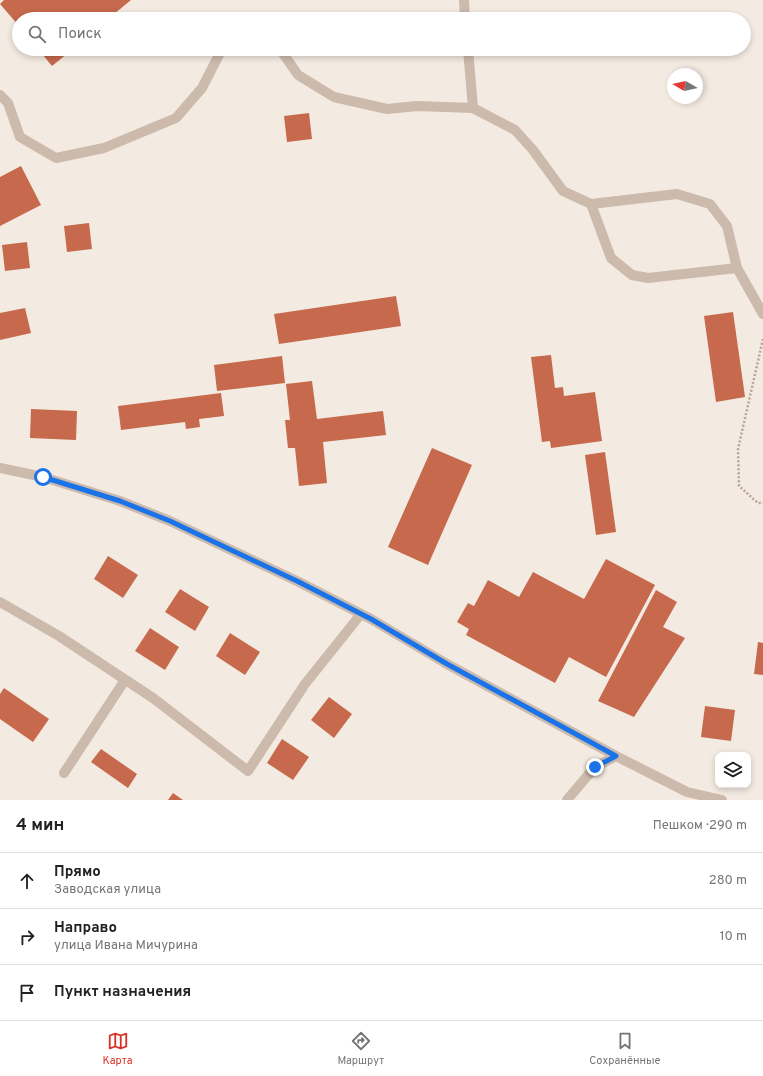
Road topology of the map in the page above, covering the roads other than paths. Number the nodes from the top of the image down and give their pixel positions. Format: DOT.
graph roads {
  1 [pos="464,0"];
  2 [pos="465,12"];
  3 [pos="218,56"];
  4 [pos="285,56"];
  5 [pos="469,56"];
  6 [pos="0,95"];
  7 [pos="473,108"];
  8 [pos="591,204"];
  9 [pos="737,268"];
  10 [pos="763,314"];
  11 [pos="0,468"];
  12 [pos="0,602"];
  13 [pos="361,614"];
  14 [pos="125,680"];
  15 [pos="616,756"];
  16 [pos="64,773"];
  17 [pos="568,800"];
  18 [pos="722,800"];
  1 -- 2 [label="street"];
  3 -- 6 [label="street"];
  4 -- 7 [label="street"];
  5 -- 7 [label="street"];
  7 -- 8 [label="street"];
  8 -- 9 [label="street"];
  8 -- 9 [label="street"];
  9 -- 10 [label="street"];
  11 -- 13 [label="street"];
  12 -- 14 [label="street"];
  13 -- 14 [label="street"];
  13 -- 15 [label="street"];
  14 -- 16 [label="street"];
  15 -- 17 [label="street"];
  15 -- 18 [label="street"];
}
